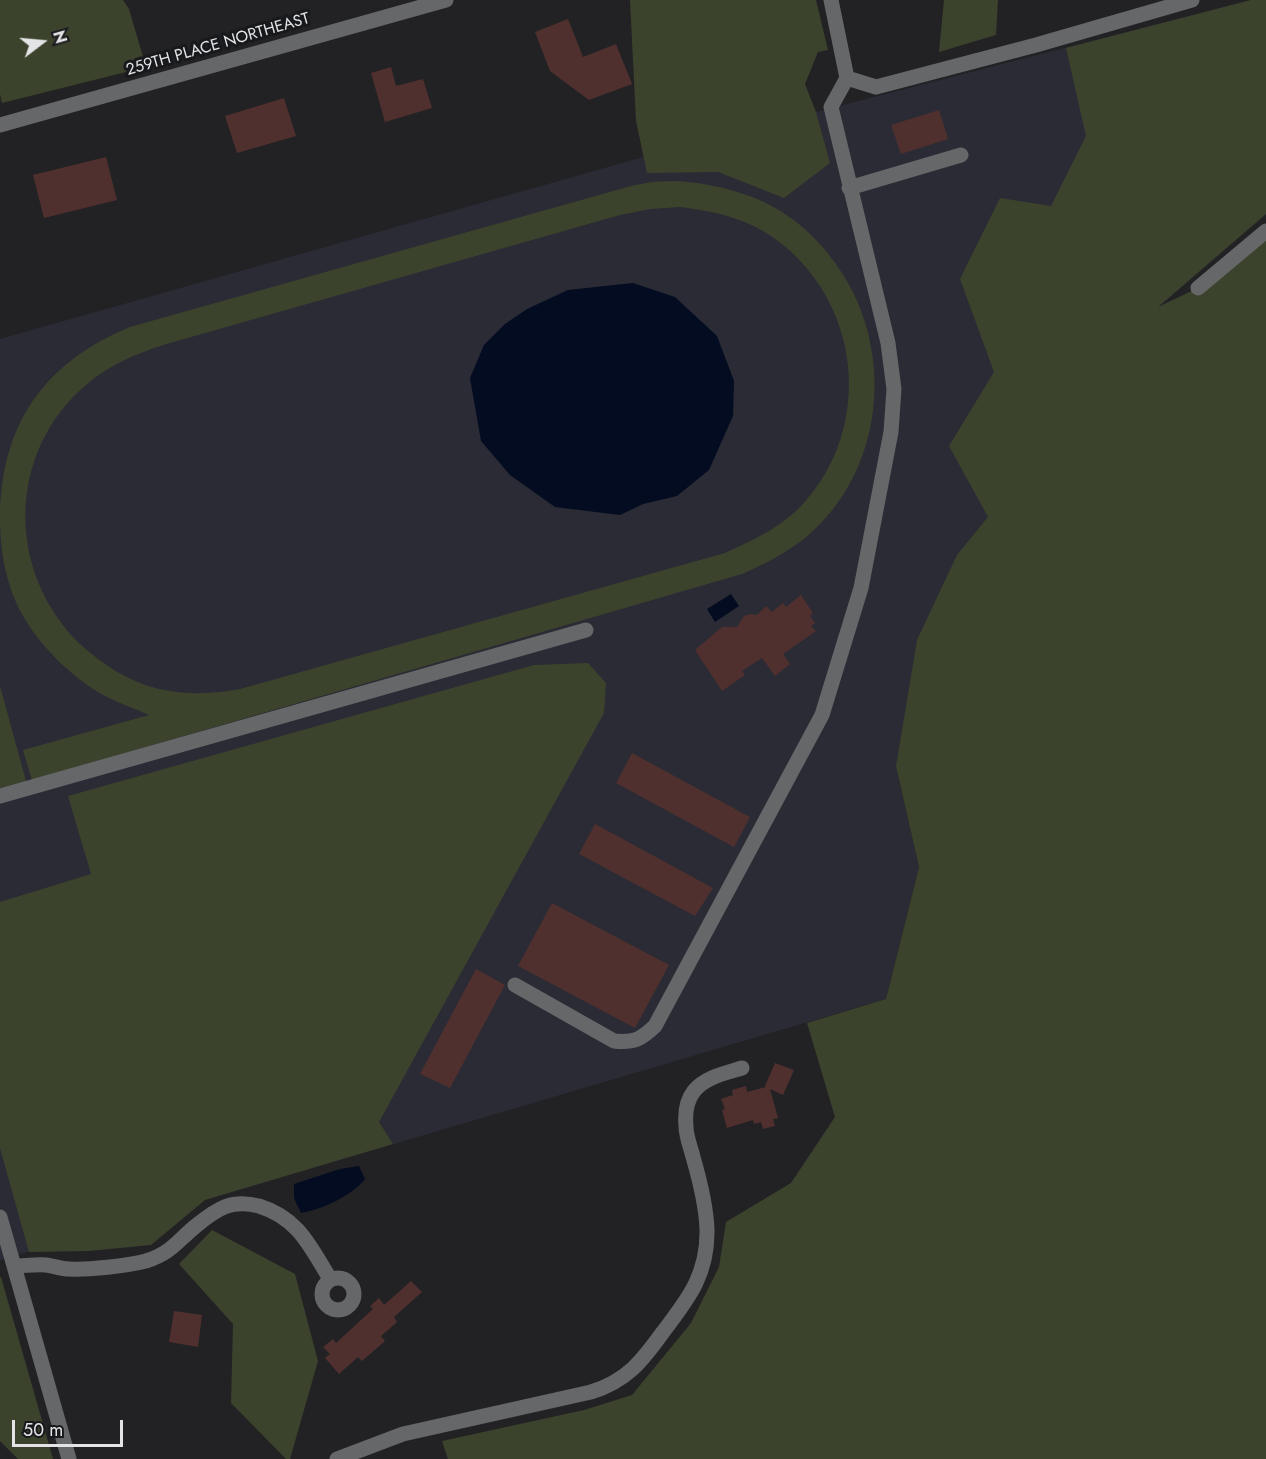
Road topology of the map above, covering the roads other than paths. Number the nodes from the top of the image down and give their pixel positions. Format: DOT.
graph roads {
  1 [pos="446,0"];
  2 [pos="831,0"];
  3 [pos="1192,0"];
  4 [pos="847,78"];
  5 [pos="0,125"];
  6 [pos="961,155"];
  7 [pos="849,188"];
  8 [pos="1266,231"];
  9 [pos="1198,288"];
  10 [pos="586,630"];
  11 [pos="0,796"];
  12 [pos="515,985"];
  13 [pos="742,1068"];
  14 [pos="0,1217"];
  15 [pos="3,1238"];
  16 [pos="14,1266"];
  17 [pos="330,1279"];
  18 [pos="69,1459"];
  19 [pos="337,1459"];
  1 -- 5 [label="street, 259TH PLACE NORTHEAST"];
  2 -- 4 [label="street"];
  3 -- 4 [label="street"];
  4 -- 7 [label="street"];
  6 -- 7 [label="street"];
  7 -- 12 [label="street"];
  8 -- 9 [label="street"];
  10 -- 11 [label="street"];
  13 -- 19 [label="street"];
  14 -- 15 [label="street"];
  15 -- 16 [label="street"];
  16 -- 17 [label="street"];
  16 -- 18 [label="street"];
}
